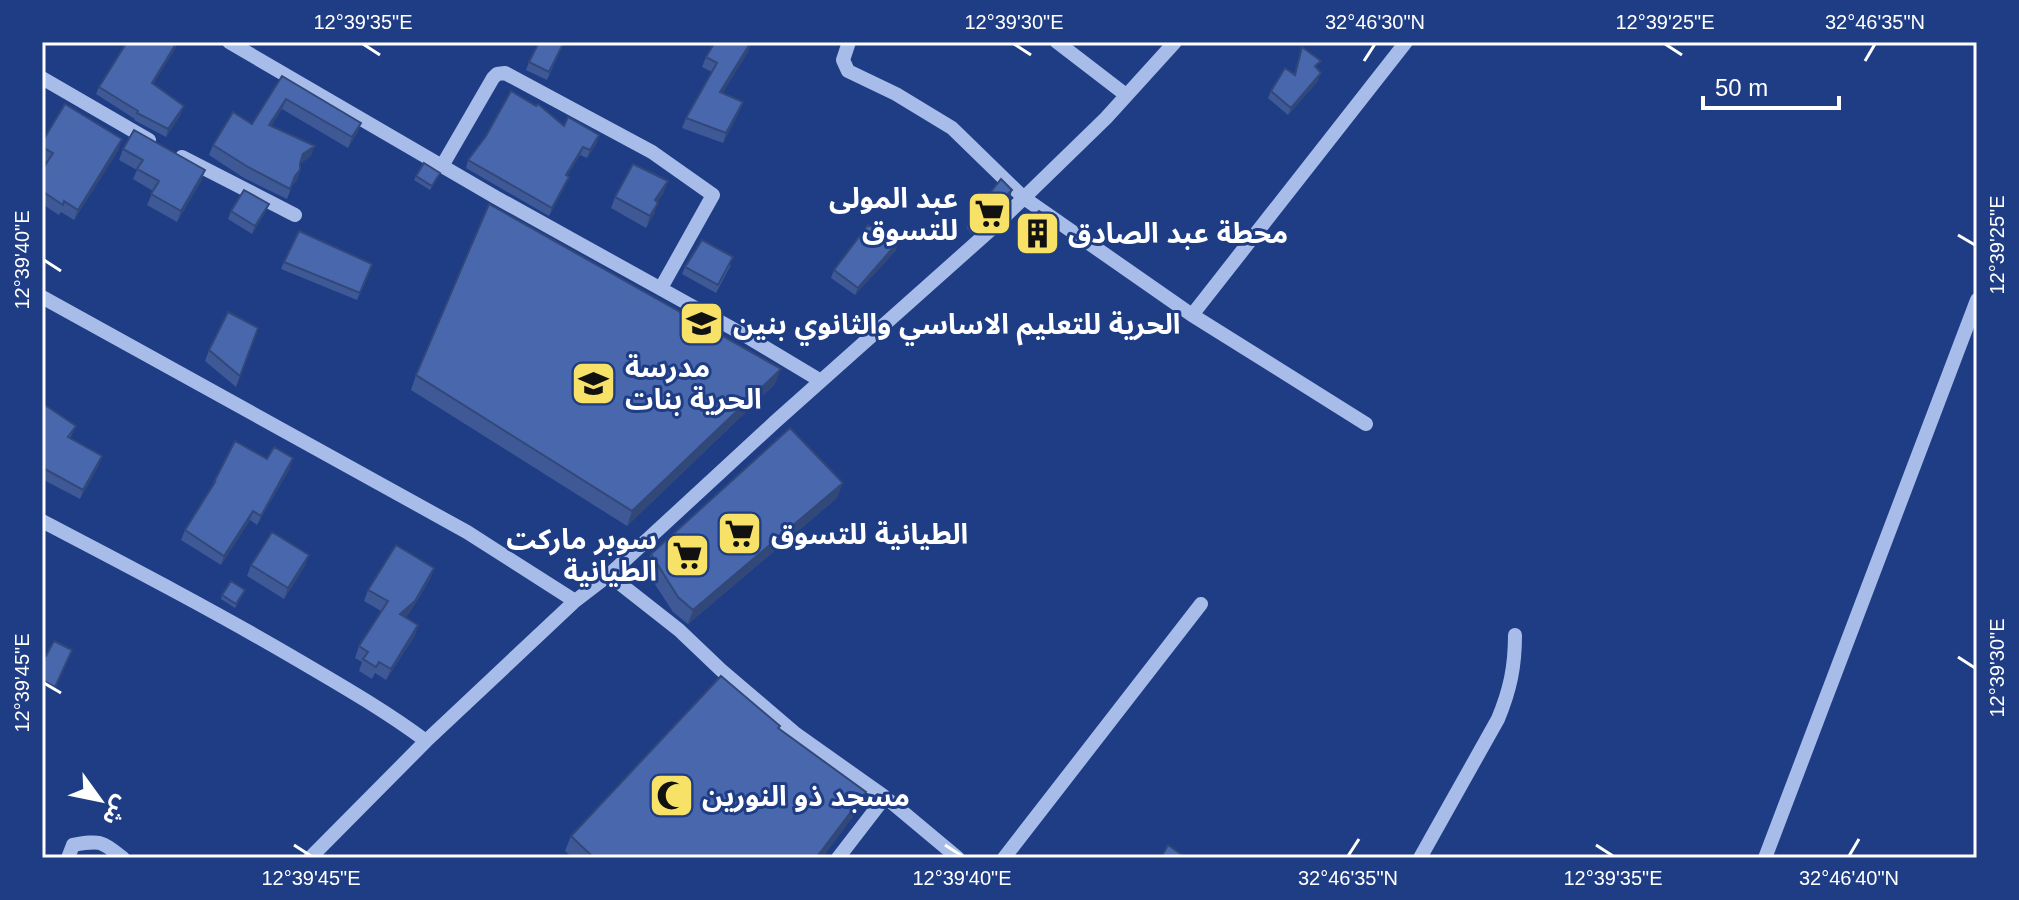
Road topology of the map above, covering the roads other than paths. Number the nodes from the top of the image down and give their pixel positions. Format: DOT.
graph roads {
  1 [pos="229,42"];
  2 [pos="849,42"];
  3 [pos="1057,42"];
  4 [pos="1175,42"];
  5 [pos="1406,42"];
  6 [pos="42,78"];
  7 [pos="1126,95"];
  8 [pos="442,166"];
  9 [pos="1024,198"];
  10 [pos="295,215"];
  11 [pos="661,288"];
  12 [pos="42,297"];
  13 [pos="1977,300"];
  14 [pos="1192,315"];
  15 [pos="821,381"];
  16 [pos="1366,424"];
  17 [pos="42,521"];
  18 [pos="609,575"];
  19 [pos="575,601"];
  20 [pos="1201,604"];
  21 [pos="1515,635"];
  22 [pos="426,741"];
  23 [pos="885,797"];
  24 [pos="954,857"];
  25 [pos="68,858"];
  26 [pos="123,858"];
  27 [pos="310,858"];
  28 [pos="838,858"];
  29 [pos="1004,858"];
  30 [pos="1420,858"];
  31 [pos="1765,858"];
  1 -- 8 [label="street"];
  2 -- 9 [label="street"];
  3 -- 7 [label="street"];
  4 -- 7 [label="street"];
  5 -- 14 [label="street"];
  6 -- 10 [label="street"];
  7 -- 9 [label="street"];
  8 -- 11 [label="street"];
  8 -- 11 [label="street"];
  9 -- 14 [label="street"];
  9 -- 15 [label="street"];
  11 -- 15 [label="street"];
  12 -- 19 [label="street"];
  13 -- 31 [label="street"];
  14 -- 16 [label="street"];
  15 -- 18 [label="street"];
  17 -- 22 [label="street"];
  18 -- 19 [label="street"];
  18 -- 23 [label="street"];
  19 -- 22 [label="street"];
  20 -- 29 [label="street"];
  21 -- 30 [label="street"];
  22 -- 27 [label="street"];
  23 -- 24 [label="street"];
  23 -- 28 [label="street"];
  25 -- 26 [label="street"];
}
